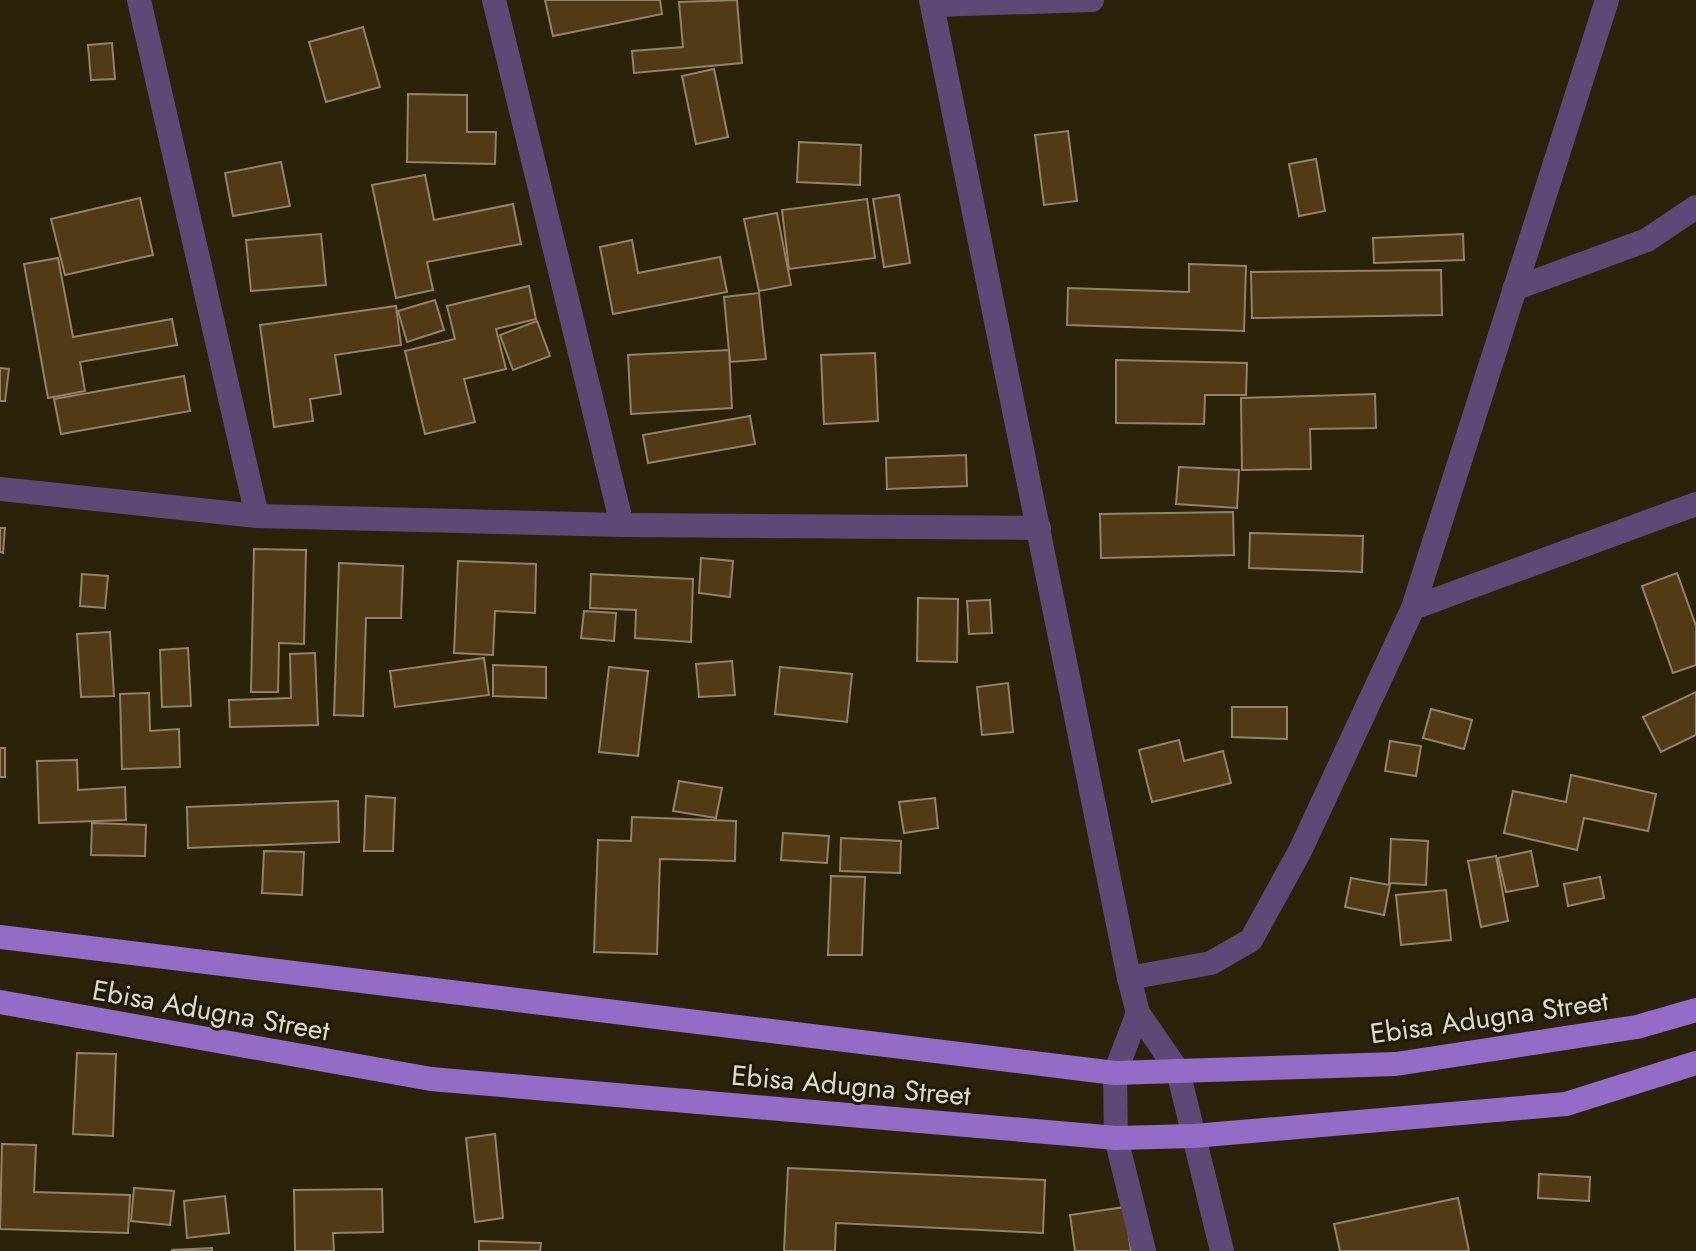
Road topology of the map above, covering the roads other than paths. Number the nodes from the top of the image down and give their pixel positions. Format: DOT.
graph roads {
  1 [pos="139,0"];
  2 [pos="494,0"];
  3 [pos="1092,0"];
  4 [pos="1607,0"];
  5 [pos="932,2"];
  6 [pos="1696,207"];
  7 [pos="1514,289"];
  8 [pos="0,489"];
  9 [pos="1696,504"];
  10 [pos="257,516"];
  11 [pos="622,525"];
  12 [pos="1039,528"];
  13 [pos="1413,608"];
  14 [pos="0,937"];
  15 [pos="1129,978"];
  16 [pos="0,1002"];
  17 [pos="1696,1010"];
  18 [pos="1138,1013"];
  19 [pos="1696,1063"];
  20 [pos="1178,1071"];
  21 [pos="1115,1073"];
  22 [pos="1194,1136"];
  23 [pos="1116,1138"];
  24 [pos="1144,1251"];
  25 [pos="1222,1251"];
  1 -- 10 [label="street"];
  2 -- 11 [label="street"];
  3 -- 5 [label="street"];
  4 -- 7 [label="street"];
  5 -- 12 [label="street"];
  6 -- 7 [label="street"];
  7 -- 13 [label="street"];
  8 -- 10 [label="street"];
  9 -- 13 [label="street"];
  10 -- 11 [label="street"];
  11 -- 12 [label="street"];
  12 -- 15 [label="street"];
  13 -- 15 [label="street"];
  14 -- 21 [label="main road, Ebisa Adugna Street"];
  15 -- 18 [label="street"];
  16 -- 23 [label="main road, Ebisa Adugna Street"];
  17 -- 20 [label="main road, Ebisa Adugna Street"];
  18 -- 20 [label="street"];
  18 -- 21 [label="street"];
  19 -- 22 [label="main road, Ebisa Adugna Street"];
  20 -- 21 [label="main road, Ebisa Adugna Street"];
  20 -- 22 [label="street"];
  21 -- 23 [label="street"];
  22 -- 23 [label="main road, Ebisa Adugna Street"];
  22 -- 25 [label="street"];
  23 -- 24 [label="street"];
}
